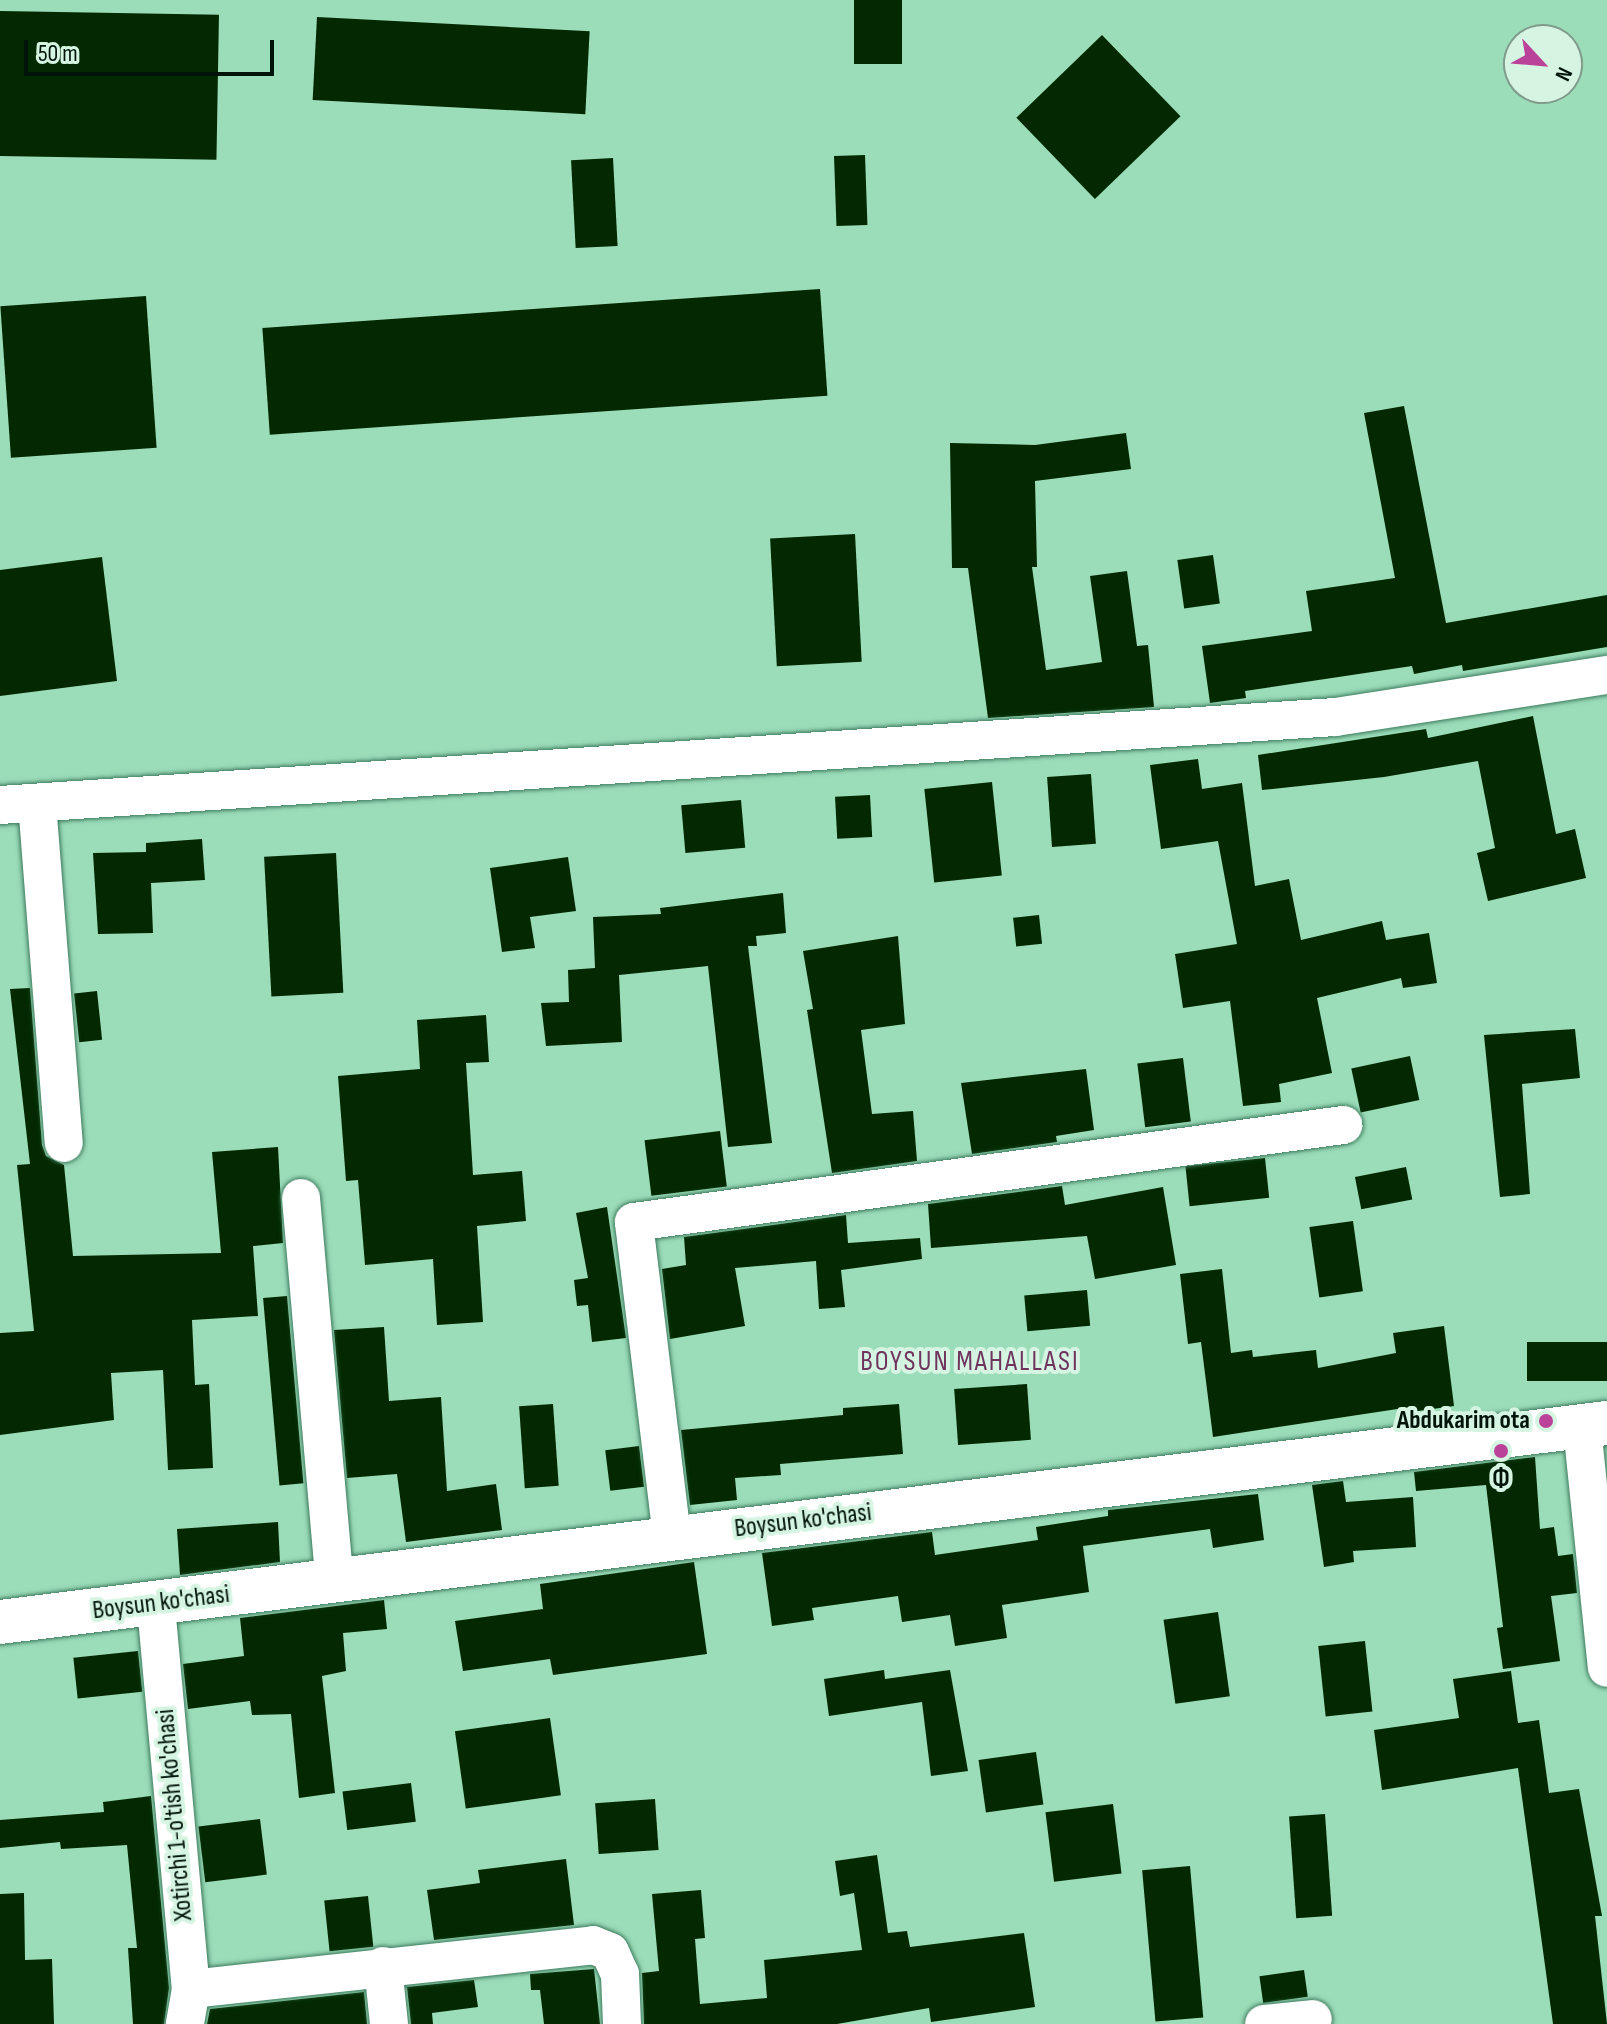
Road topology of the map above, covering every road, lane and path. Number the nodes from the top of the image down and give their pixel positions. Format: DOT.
graph roads {
  1 [pos="1607,675"];
  2 [pos="18,804"];
  3 [pos="1343,1125"];
  4 [pos="64,1143"];
  5 [pos="301,1198"];
  6 [pos="1594,1425"];
  7 [pos="672,1537"];
  8 [pos="334,1578"];
  9 [pos="156,1606"];
  10 [pos="0,1622"];
  11 [pos="1607,1668"];
  12 [pos="383,1966"];
  13 [pos="188,2006"];
  14 [pos="1313,2019"];
  15 [pos="389,2024"];
  16 [pos="622,2024"];
  17 [pos="1264,2024"];
  1 -- 2 [label="street"];
  2 -- 4 [label="street"];
  3 -- 7 [label="street"];
  5 -- 8 [label="street"];
  6 -- 7 [label="street, Boysun ko'chasi"];
  6 -- 11 [label="street"];
  7 -- 8 [label="street, Boysun ko'chasi"];
  8 -- 9 [label="street, Boysun ko'chasi"];
  9 -- 10 [label="street, Boysun ko'chasi"];
  9 -- 13 [label="street, Xotirchi 1-o'tish ko'chasi"];
  12 -- 13 [label="street"];
  12 -- 15 [label="street"];
  12 -- 16 [label="street"];
  14 -- 17 [label="street"];
}
